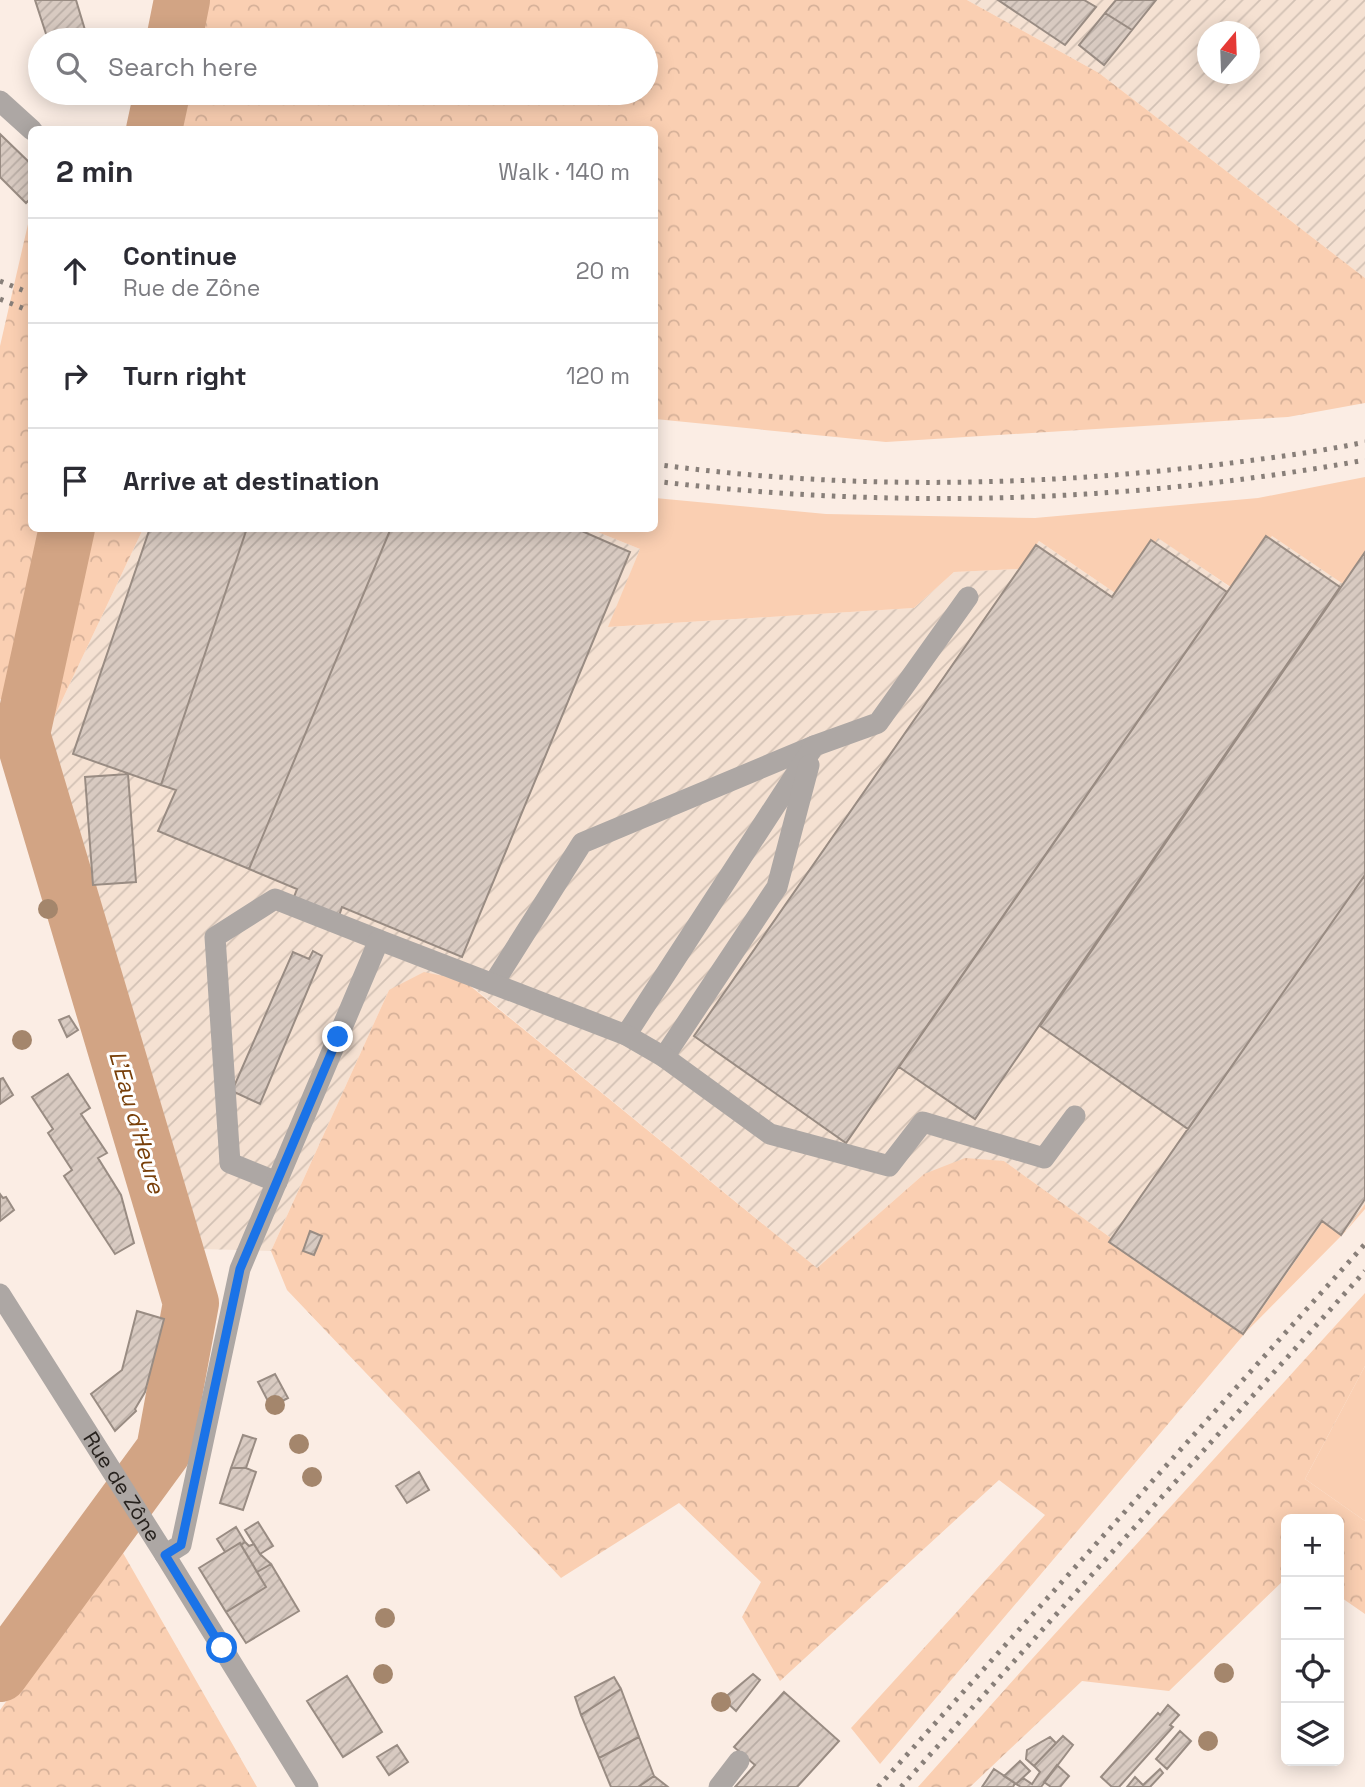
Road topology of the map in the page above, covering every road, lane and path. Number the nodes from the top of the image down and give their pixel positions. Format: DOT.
graph roads {
  1 [pos="0,101"];
  2 [pos="28,126"];
  3 [pos="968,597"];
  4 [pos="814,746"];
  5 [pos="379,940"];
  6 [pos="493,984"];
  7 [pos="626,1035"];
  8 [pos="664,1057"];
  9 [pos="1075,1116"];
  10 [pos="277,1182"];
  11 [pos="0,1294"];
  12 [pos="165,1555"];
  13 [pos="739,1760"];
  14 [pos="308,1787"];
  15 [pos="719,1787"];
  1 -- 2 [label="street"];
  3 -- 4 [label="street"];
  4 -- 6 [label="street"];
  4 -- 7 [label="street"];
  4 -- 8 [label="street"];
  5 -- 6 [label="street"];
  5 -- 10 [label="street"];
  5 -- 10 [label="street"];
  6 -- 7 [label="street"];
  7 -- 8 [label="street"];
  8 -- 9 [label="street"];
  10 -- 12 [label="street"];
  11 -- 12 [label="street, Rue de Zône"];
  12 -- 14 [label="street, Rue de Zône"];
  13 -- 15 [label="street"];
}
